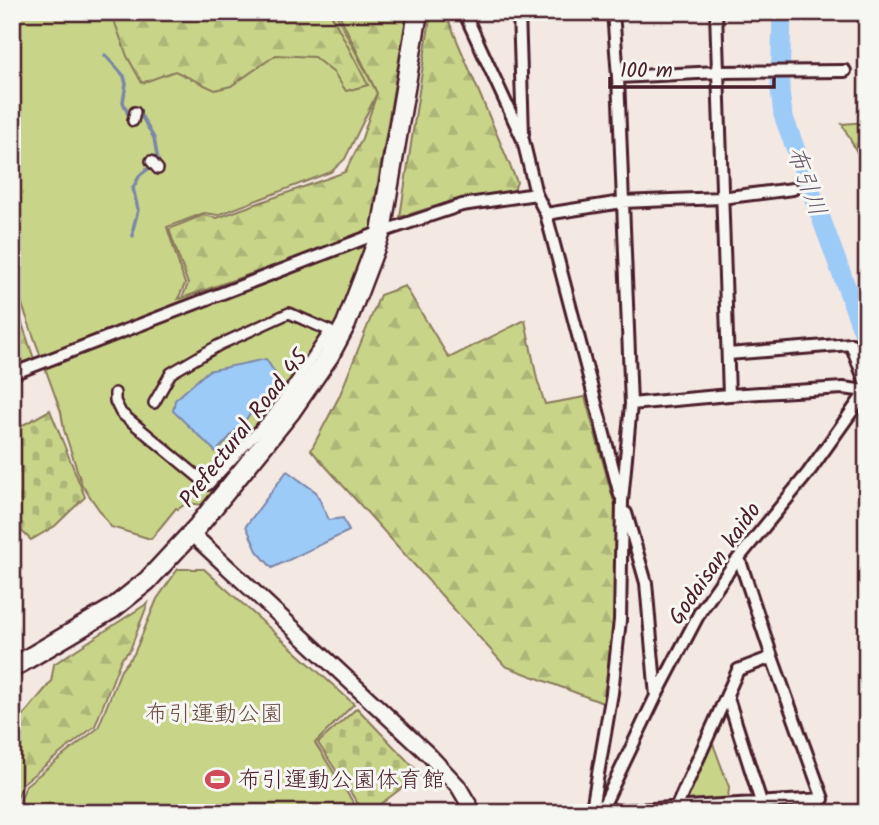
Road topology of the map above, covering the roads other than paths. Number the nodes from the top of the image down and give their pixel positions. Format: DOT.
graph roads {
  1 [pos="418,12"];
  2 [pos="464,12"];
  3 [pos="519,12"];
  4 [pos="613,12"];
  5 [pos="716,12"];
  6 [pos="845,71"];
  7 [pos="718,72"];
  8 [pos="618,77"];
  9 [pos="523,140"];
  10 [pos="793,189"];
  11 [pos="536,194"];
  12 [pos="721,198"];
  13 [pos="622,202"];
  14 [pos="546,214"];
  15 [pos="381,232"];
  16 [pos="728,354"];
  17 [pos="12,374"];
  18 [pos="867,391"];
  19 [pos="115,393"];
  20 [pos="729,395"];
  21 [pos="155,403"];
  22 [pos="631,404"];
  23 [pos="622,501"];
  24 [pos="191,533"];
  25 [pos="739,558"];
  26 [pos="772,657"];
  27 [pos="12,668"];
  28 [pos="727,695"];
  29 [pos="656,696"];
  30 [pos="761,802"];
  31 [pos="676,808"];
  32 [pos="740,808"];
  33 [pos="602,810"];
  34 [pos="619,812"];
  35 [pos="474,813"];
  1 -- 15 [label="main road, Prefectural Road 45"];
  2 -- 9 [label="street"];
  3 -- 9 [label="street"];
  4 -- 8 [label="street"];
  5 -- 7 [label="street"];
  6 -- 7 [label="street"];
  7 -- 8 [label="street"];
  7 -- 12 [label="street"];
  8 -- 13 [label="street"];
  9 -- 11 [label="street"];
  10 -- 12 [label="street"];
  11 -- 14 [label="street"];
  11 -- 15 [label="street"];
  12 -- 13 [label="street"];
  12 -- 16 [label="street"];
  13 -- 14 [label="street"];
  13 -- 22 [label="street"];
  14 -- 23 [label="street"];
  15 -- 17 [label="street"];
  15 -- 24 [label="main road, Prefectural Road 45"];
  16 -- 18 [label="street"];
  16 -- 20 [label="street"];
  18 -- 20 [label="street"];
  18 -- 25 [label="street, Godaisan kaido"];
  19 -- 21 [label="street"];
  20 -- 22 [label="street"];
  22 -- 23 [label="street"];
  23 -- 29 [label="street"];
  23 -- 33 [label="street"];
  24 -- 27 [label="main road, Prefectural Road 45"];
  24 -- 35 [label="street"];
  25 -- 26 [label="street"];
  25 -- 29 [label="street, Godaisan kaido"];
  26 -- 28 [label="street"];
  26 -- 30 [label="street"];
  28 -- 30 [label="street"];
  28 -- 31 [label="street"];
  29 -- 33 [label="street, Godaisan kaido"];
  30 -- 32 [label="street"];
  31 -- 32 [label="street"];
  31 -- 34 [label="street"];
  33 -- 34 [label="street"];
}
